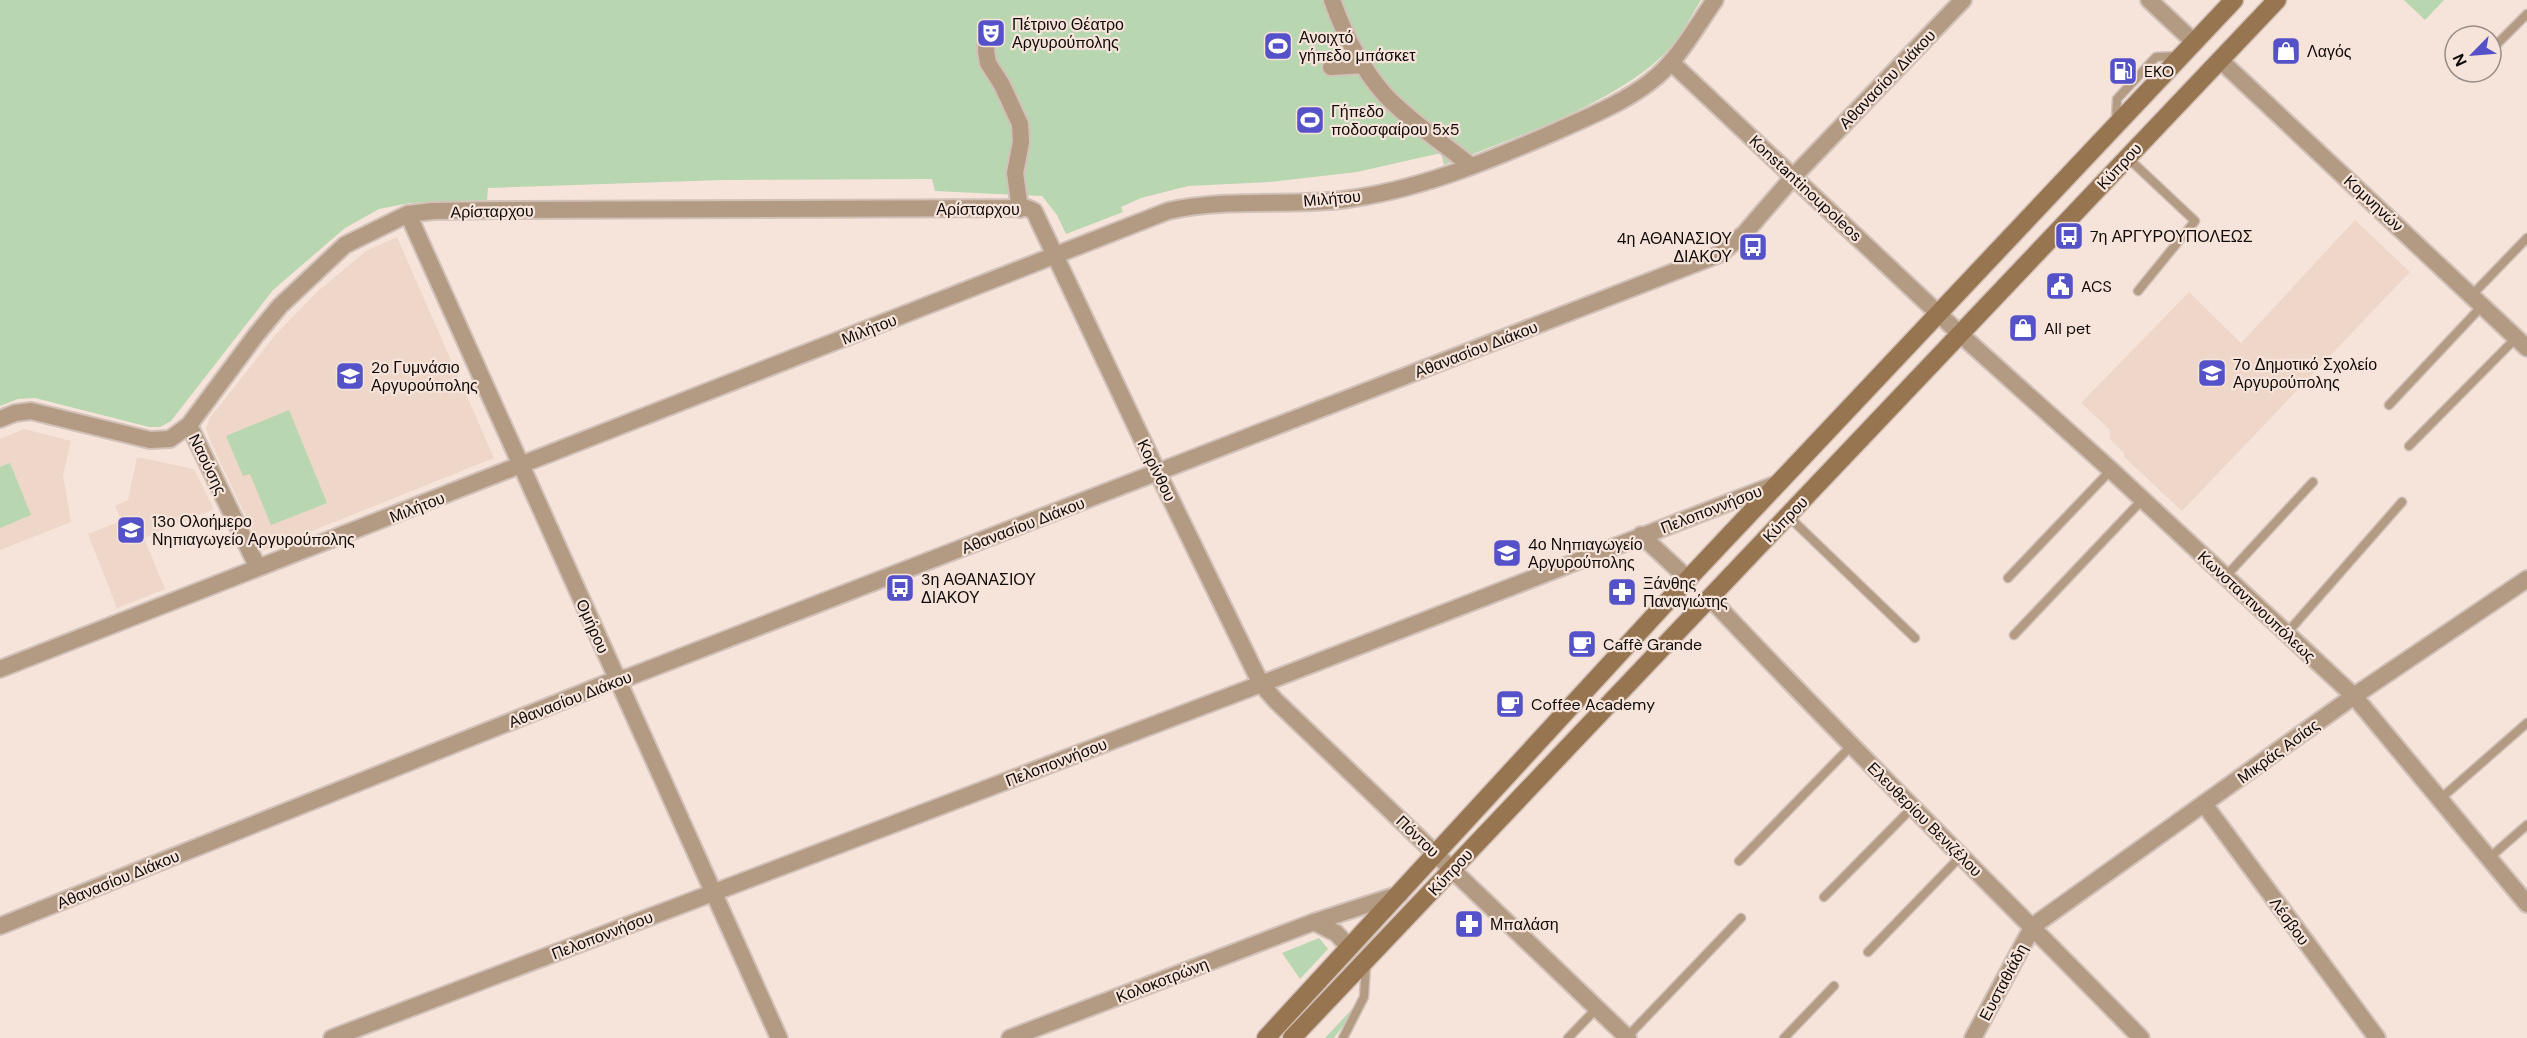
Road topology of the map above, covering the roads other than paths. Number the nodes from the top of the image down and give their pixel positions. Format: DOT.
graph roads {
  1 [pos="1332,0"];
  2 [pos="1715,0"];
  3 [pos="1963,0"];
  4 [pos="2149,0"];
  5 [pos="2234,0"];
  6 [pos="2277,0"];
  7 [pos="2527,14"];
  8 [pos="987,36"];
  9 [pos="2503,38"];
  10 [pos="2188,49"];
  11 [pos="2220,60"];
  12 [pos="1672,63"];
  13 [pos="1364,65"];
  14 [pos="1331,67"];
  15 [pos="2127,157"];
  16 [pos="1471,166"];
  17 [pos="1794,176"];
  18 [pos="1020,208"];
  19 [pos="408,214"];
  20 [pos="2527,238"];
  21 [pos="1056,256"];
  22 [pos="2138,291"];
  23 [pos="2477,300"];
  24 [pos="1938,314"];
  25 [pos="1960,334"];
  26 [pos="2521,343"];
  27 [pos="2389,405"];
  28 [pos="0,419"];
  29 [pos="189,425"];
  30 [pos="2409,446"];
  31 [pos="521,466"];
  32 [pos="2111,470"];
  33 [pos="1158,473"];
  34 [pos="2313,482"];
  35 [pos="1779,483"];
  36 [pos="2143,499"];
  37 [pos="2403,502"];
  38 [pos="1788,516"];
  39 [pos="1641,535"];
  40 [pos="258,568"];
  41 [pos="2226,576"];
  42 [pos="2008,578"];
  43 [pos="1688,579"];
  44 [pos="2526,582"];
  45 [pos="1710,598"];
  46 [pos="2287,633"];
  47 [pos="2014,635"];
  48 [pos="1915,638"];
  49 [pos="0,669"];
  50 [pos="617,679"];
  51 [pos="1261,684"];
  52 [pos="2354,696"];
  53 [pos="2527,723"];
  54 [pos="1852,745"];
  55 [pos="2439,800"];
  56 [pos="2204,804"];
  57 [pos="1912,808"];
  58 [pos="2527,825"];
  59 [pos="1437,853"];
  60 [pos="1961,856"];
  61 [pos="2488,859"];
  62 [pos="1739,861"];
  63 [pos="1452,869"];
  64 [pos="714,892"];
  65 [pos="1400,894"];
  66 [pos="1824,897"];
  67 [pos="2527,904"];
  68 [pos="1741,918"];
  69 [pos="1314,922"];
  70 [pos="0,926"];
  71 [pos="2033,926"];
  72 [pos="1349,947"];
  73 [pos="1868,952"];
  74 [pos="1366,960"];
  75 [pos="1834,986"];
  76 [pos="1597,1008"];
  77 [pos="1345,1037"];
  78 [pos="332,1038"];
  79 [pos="779,1038"];
  80 [pos="1010,1038"];
  81 [pos="1266,1038"];
  82 [pos="1292,1038"];
  83 [pos="1568,1038"];
  84 [pos="1627,1038"];
  85 [pos="1784,1038"];
  86 [pos="1973,1038"];
  87 [pos="2141,1038"];
  88 [pos="2377,1038"];
  1 -- 13 [label="street"];
  2 -- 12 [label="street, Μιλήτου"];
  3 -- 17 [label="street, Αθανασίου Διάκου"];
  4 -- 10 [label="street"];
  5 -- 10 [label="main road, Κύπρου"];
  6 -- 11 [label="main road, Κύπρου"];
  7 -- 9 [label="lane"];
  8 -- 18 [label="street"];
  10 -- 24 [label="main road, Κύπρου"];
  11 -- 15 [label="main road, Κύπρου"];
  11 -- 23 [label="street, Κομνηνών"];
  12 -- 16 [label="street, Μιλήτου"];
  12 -- 17 [label="street, Konstantinoupoleos"];
  13 -- 14 [label="street"];
  13 -- 16 [label="street"];
  15 -- 22 [label="lane"];
  15 -- 25 [label="main road, Κύπρου"];
  16 -- 21 [label="street, Μιλήτου"];
  17 -- 24 [label="street, Konstantinoupoleos"];
  17 -- 33 [label="street, Αθανασίου Διάκου"];
  18 -- 19 [label="street, Αρίσταρχου"];
  18 -- 21 [label="street, Αρίσταρχου"];
  19 -- 29 [label="street, Αρίσταρχου"];
  19 -- 31 [label="street, Ομήρου"];
  20 -- 23 [label="lane"];
  21 -- 31 [label="street, Μιλήτου"];
  21 -- 33 [label="street, Κορίνθου"];
  23 -- 26 [label="street, Κομνηνών"];
  23 -- 27 [label="lane"];
  24 -- 25 [label="street, Konstantinoupoleos"];
  24 -- 35 [label="main road, Κύπρου"];
  25 -- 32 [label="street, Κωνσταντινουπόλεως"];
  25 -- 38 [label="main road, Κύπρου"];
  26 -- 30 [label="lane"];
  28 -- 29 [label="street, Αρίσταρχου"];
  29 -- 40 [label="street, Ναούσης"];
  31 -- 40 [label="street, Μιλήτου"];
  31 -- 50 [label="street, Ομήρου"];
  32 -- 36 [label="street, Κωνσταντινουπόλεως"];
  32 -- 42 [label="lane"];
  33 -- 50 [label="street, Αθανασίου Διάκου"];
  33 -- 51 [label="street, Κορίνθου"];
  34 -- 41 [label="lane"];
  35 -- 39 [label="street, Πελοποννήσου"];
  35 -- 43 [label="main road, Κύπρου"];
  36 -- 41 [label="street, Κωνσταντινουπόλεως"];
  36 -- 47 [label="lane"];
  37 -- 46 [label="lane"];
  38 -- 45 [label="main road, Κύπρου"];
  38 -- 48 [label="lane"];
  39 -- 43 [label="street"];
  39 -- 51 [label="street, Πελοποννήσου"];
  40 -- 49 [label="street, Μιλήτου"];
  41 -- 46 [label="street, Κωνσταντινουπόλεως"];
  43 -- 59 [label="main road, Κύπρου"];
  44 -- 52 [label="street, Μικράς Ασίας"];
  45 -- 54 [label="street, Ελευθερίου Βενιζέλου"];
  45 -- 63 [label="main road, Κύπρου"];
  46 -- 52 [label="street, Κωνσταντινουπόλεως"];
  50 -- 64 [label="street, Ομήρου"];
  50 -- 70 [label="street, Αθανασίου Διάκου"];
  51 -- 59 [label="street, Πόντου"];
  51 -- 64 [label="street, Πελοποννήσου"];
  52 -- 55 [label="street, Κωνσταντινουπόλεως"];
  52 -- 56 [label="street, Μικράς Ασίας"];
  53 -- 55 [label="lane"];
  54 -- 57 [label="street, Ελευθερίου Βενιζέλου"];
  54 -- 62 [label="lane"];
  55 -- 61 [label="street, Κωνσταντινουπόλεως"];
  56 -- 71 [label="street, Μικράς Ασίας"];
  56 -- 88 [label="street, Λέσβου"];
  57 -- 60 [label="street, Ελευθερίου Βενιζέλου"];
  57 -- 66 [label="lane"];
  58 -- 61 [label="lane"];
  59 -- 63 [label="street, Πόντου"];
  59 -- 65 [label="main road, Κύπρου"];
  60 -- 71 [label="street, Ελευθερίου Βενιζέλου"];
  60 -- 73 [label="lane"];
  61 -- 67 [label="street, Κωνσταντινουπόλεως"];
  63 -- 74 [label="main road, Κύπρου"];
  63 -- 76 [label="street, Πόντου"];
  64 -- 78 [label="street, Πελοποννήσου"];
  64 -- 79 [label="street, Ομήρου"];
  65 -- 69 [label="street, Κολοκοτρώνη"];
  65 -- 72 [label="main road, Κύπρου"];
  68 -- 84 [label="lane"];
  69 -- 72 [label="street"];
  69 -- 80 [label="street, Κολοκοτρώνη"];
  71 -- 86 [label="street, Ευσταθιάδη"];
  71 -- 87 [label="street, Ελευθερίου Βενιζέλου"];
  72 -- 81 [label="main road, Κύπρου"];
  74 -- 77 [label="lane"];
  74 -- 82 [label="main road, Κύπρου"];
  75 -- 85 [label="lane"];
  76 -- 83 [label="lane"];
  76 -- 84 [label="street, Πόντου"];
}
